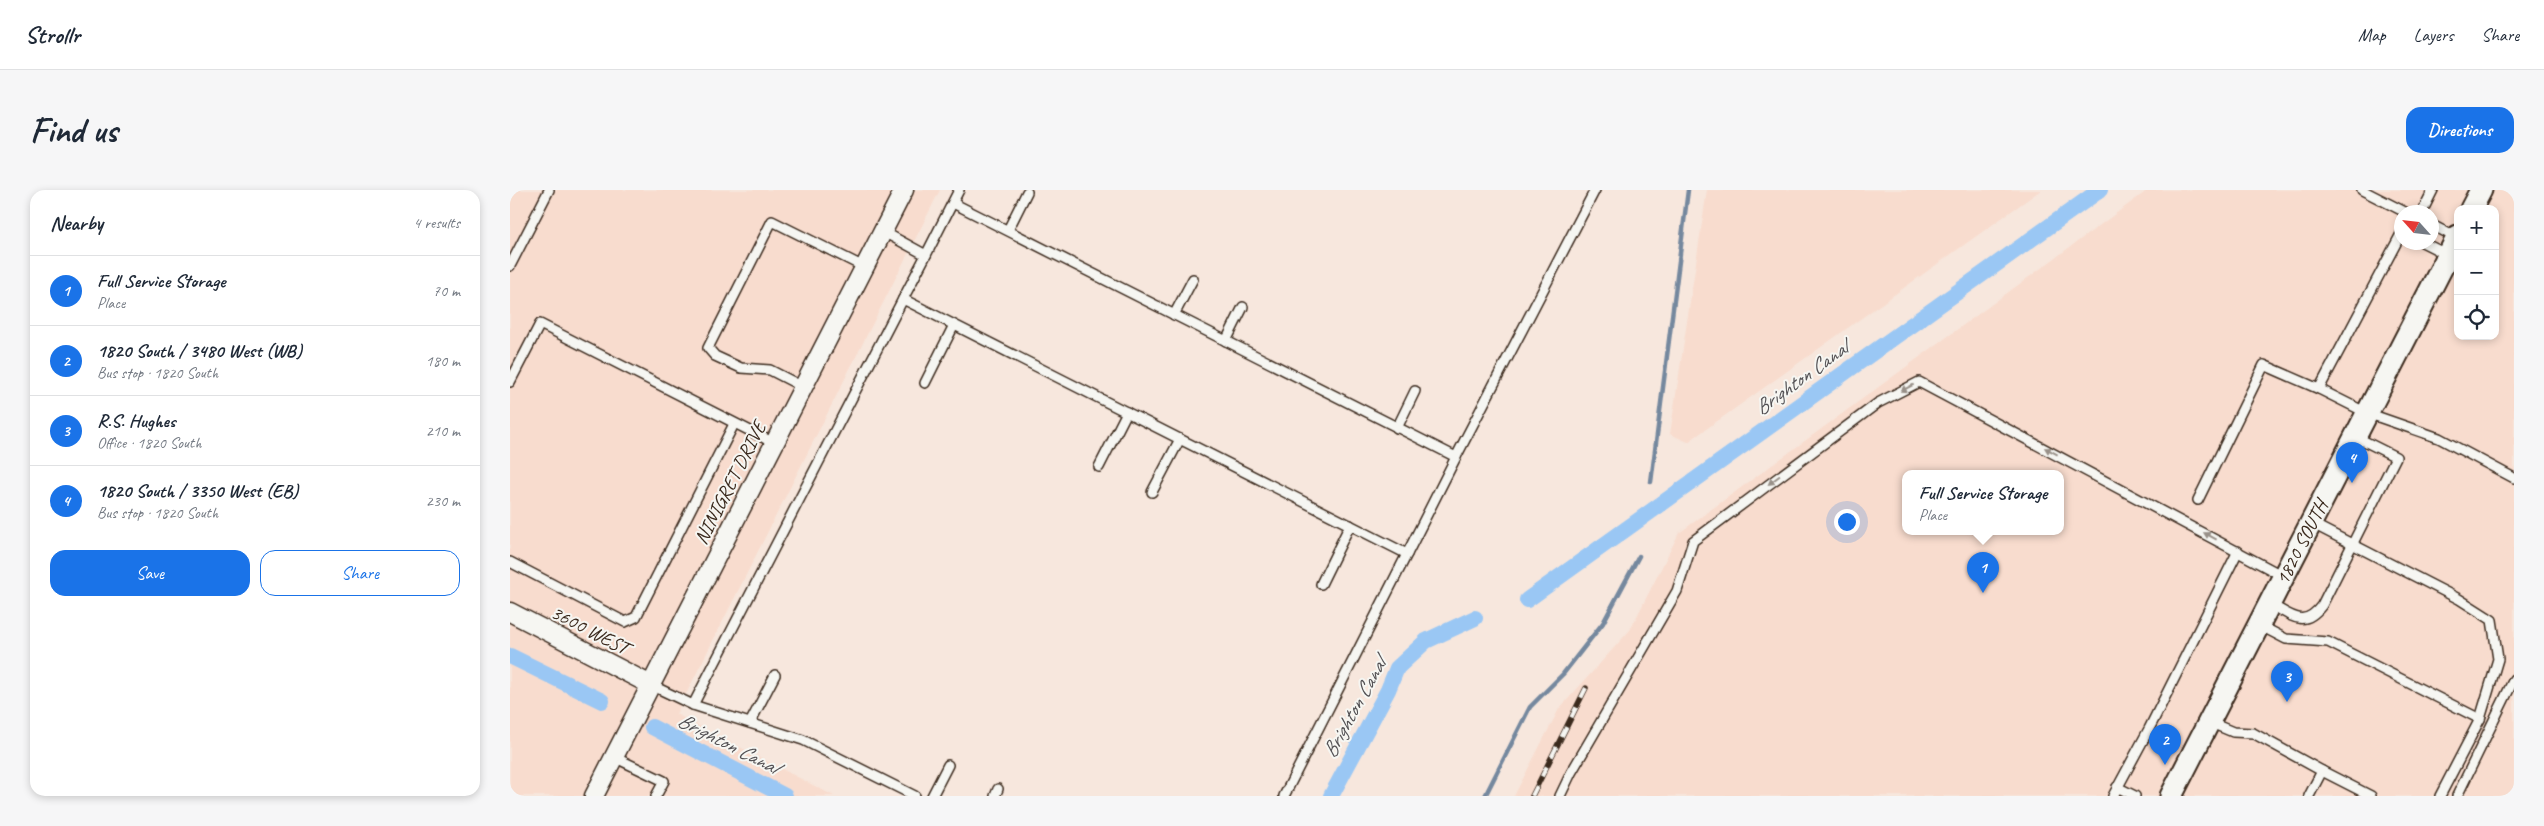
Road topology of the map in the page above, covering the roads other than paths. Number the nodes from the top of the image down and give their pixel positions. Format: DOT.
graph roads {
  1 [pos="549,190"];
  2 [pos="904,190"];
  3 [pos="959,190"];
  4 [pos="1595,190"];
  5 [pos="2362,190"];
  6 [pos="2433,190"];
  7 [pos="2481,190"];
  8 [pos="1027,192"];
  9 [pos="953,203"];
  10 [pos="2426,205"];
  11 [pos="2473,205"];
  12 [pos="2394,207"];
  13 [pos="1008,230"];
  14 [pos="882,231"];
  15 [pos="2439,231"];
  16 [pos="2439,243"];
  17 [pos="2454,243"];
  18 [pos="2394,247"];
  19 [pos="926,255"];
  20 [pos="510,266"];
  21 [pos="864,267"];
  22 [pos="1193,279"];
  23 [pos="903,299"];
  24 [pos="1243,307"];
  25 [pos="1174,315"];
  26 [pos="954,325"];
  27 [pos="1226,341"];
  28 [pos="510,382"];
  29 [pos="925,383"];
  30 [pos="803,387"];
  31 [pos="2319,389"];
  32 [pos="1415,391"];
  33 [pos="1127,412"];
  34 [pos="2366,414"];
  35 [pos="734,424"];
  36 [pos="1397,428"];
  37 [pos="2355,437"];
  38 [pos="1180,439"];
  39 [pos="774,443"];
  40 [pos="1456,457"];
  41 [pos="1099,467"];
  42 [pos="2514,478"];
  43 [pos="1152,492"];
  44 [pos="2198,500"];
  45 [pos="2311,523"];
  46 [pos="1350,525"];
  47 [pos="2352,544"];
  48 [pos="2238,551"];
  49 [pos="1407,554"];
  50 [pos="510,562"];
  51 [pos="2284,576"];
  52 [pos="1321,584"];
  53 [pos="2269,604"];
  54 [pos="510,612"];
  55 [pos="2259,625"];
  56 [pos="775,675"];
  57 [pos="2514,680"];
  58 [pos="651,684"];
  59 [pos="693,705"];
  60 [pos="2480,719"];
  61 [pos="2209,722"];
  62 [pos="750,723"];
  63 [pos="614,757"];
  64 [pos="948,765"];
  65 [pos="2322,771"];
  66 [pos="2118,787"];
  67 [pos="594,796"];
  68 [pos="656,796"];
  69 [pos="915,796"];
  70 [pos="932,796"];
  71 [pos="1284,796"];
  72 [pos="1560,796"];
  73 [pos="2113,796"];
  74 [pos="2135,796"];
  75 [pos="2171,796"];
  76 [pos="2309,796"];
  77 [pos="2371,796"];
  78 [pos="2440,796"];
  79 [pos="2457,796"];
  1 -- 20 [label="lane"];
  2 -- 14 [label="street, NINIGRET DRIVE"];
  3 -- 9 [label="lane"];
  4 -- 40 [label="lane"];
  5 -- 12 [label="lane"];
  6 -- 10 [label="lane"];
  7 -- 11 [label="street"];
  8 -- 13 [label="lane"];
  9 -- 13 [label="lane"];
  9 -- 19 [label="lane"];
  13 -- 25 [label="lane"];
  14 -- 19 [label="lane"];
  14 -- 21 [label="street, NINIGRET DRIVE"];
  15 -- 17 [label="lane"];
  16 -- 17 [label="lane"];
  17 -- 34 [label="street, 1820 SOUTH"];
  18 -- 31 [label="lane"];
  19 -- 23 [label="lane"];
  21 -- 30 [label="street, NINIGRET DRIVE"];
  21 -- 30 [label="lane"];
  22 -- 25 [label="lane"];
  23 -- 26 [label="lane"];
  23 -- 59 [label="lane"];
  24 -- 27 [label="lane"];
  25 -- 27 [label="lane"];
  26 -- 29 [label="lane"];
  26 -- 33 [label="lane"];
  27 -- 36 [label="lane"];
  28 -- 35 [label="lane"];
  30 -- 39 [label="street, NINIGRET DRIVE"];
  31 -- 34 [label="lane"];
  31 -- 44 [label="lane"];
  32 -- 36 [label="lane"];
  33 -- 38 [label="lane"];
  33 -- 41 [label="lane"];
  34 -- 37 [label="street, 1820 SOUTH"];
  34 -- 42 [label="lane"];
  35 -- 39 [label="lane"];
  35 -- 50 [label="lane"];
  36 -- 40 [label="lane"];
  37 -- 45 [label="street, 1820 SOUTH"];
  37 -- 47 [label="lane"];
  38 -- 43 [label="lane"];
  38 -- 46 [label="lane"];
  39 -- 58 [label="street, NINIGRET DRIVE"];
  40 -- 49 [label="lane"];
  45 -- 47 [label="lane"];
  45 -- 51 [label="street, 1820 SOUTH"];
  46 -- 49 [label="lane"];
  46 -- 52 [label="lane"];
  47 -- 53 [label="lane"];
  47 -- 60 [label="lane"];
  48 -- 51 [label="lane"];
  48 -- 66 [label="lane"];
  48 -- 72 [label="lane, one-way"];
  49 -- 71 [label="lane"];
  51 -- 53 [label="street, 1820 SOUTH"];
  53 -- 55 [label="street, 1820 SOUTH"];
  54 -- 58 [label="street, 3600 WEST"];
  55 -- 60 [label="lane"];
  55 -- 61 [label="street, 1820 SOUTH"];
  56 -- 62 [label="lane"];
  57 -- 79 [label="lane"];
  58 -- 59 [label="lane"];
  58 -- 63 [label="street, NINIGRET DRIVE"];
  59 -- 62 [label="lane"];
  60 -- 78 [label="lane"];
  61 -- 65 [label="lane"];
  61 -- 75 [label="street, 1820 SOUTH"];
  62 -- 69 [label="lane"];
  63 -- 67 [label="street, NINIGRET DRIVE"];
  63 -- 68 [label="lane"];
  64 -- 70 [label="lane"];
  65 -- 76 [label="lane"];
  65 -- 77 [label="lane"];
  66 -- 73 [label="lane"];
  66 -- 74 [label="lane"];
}
